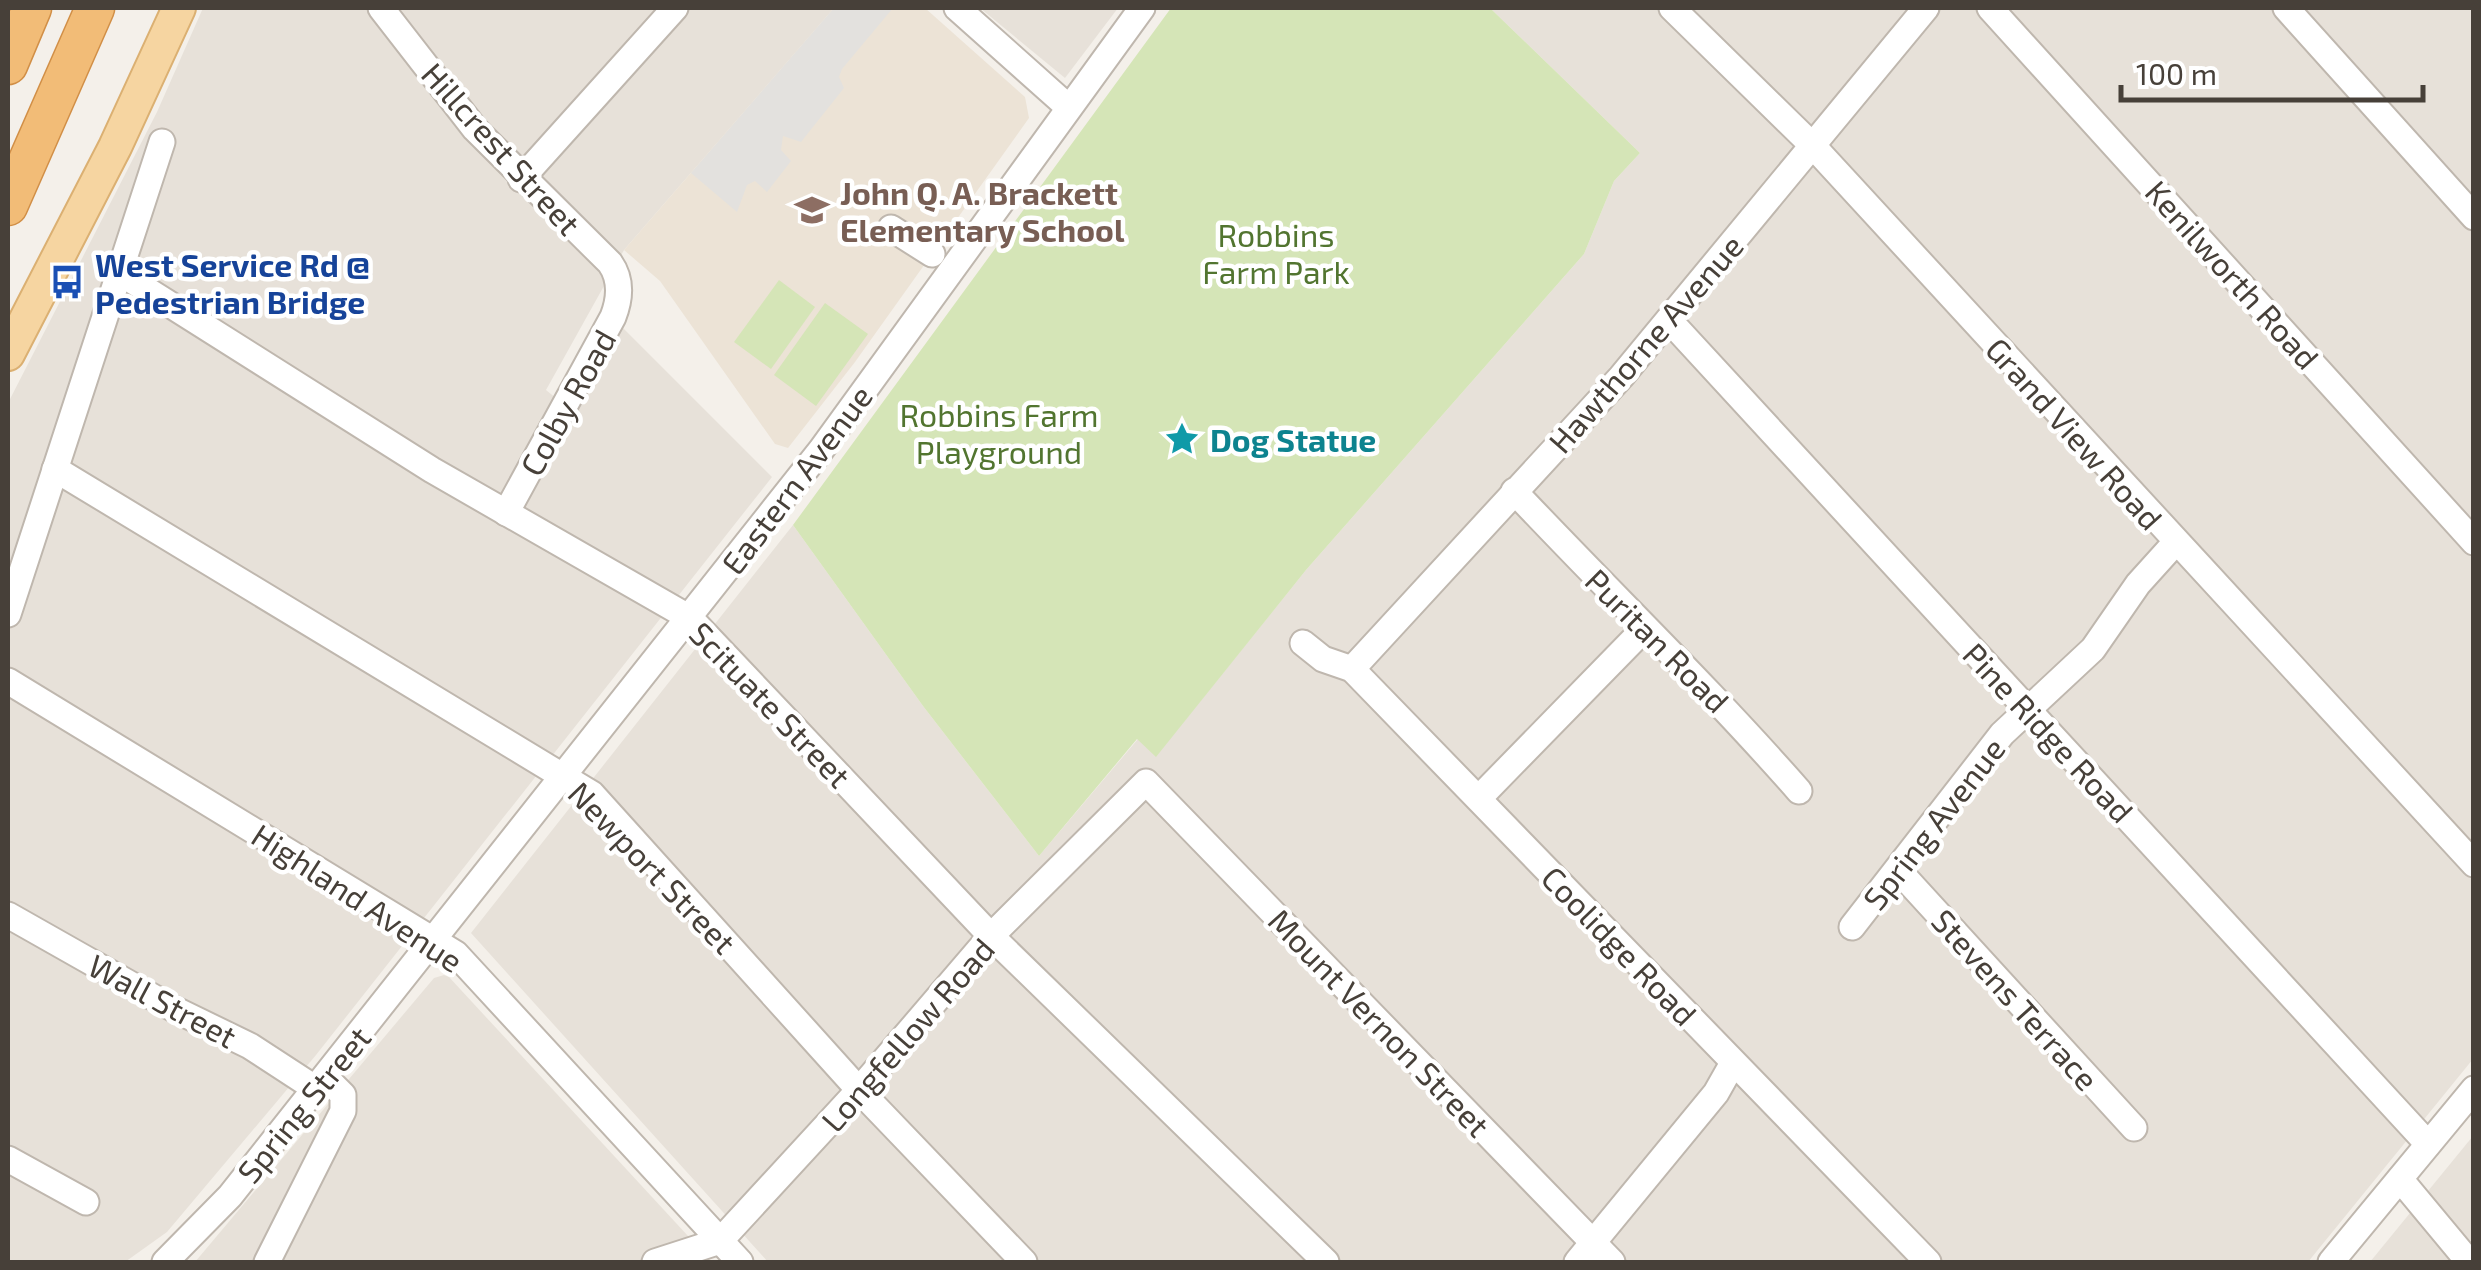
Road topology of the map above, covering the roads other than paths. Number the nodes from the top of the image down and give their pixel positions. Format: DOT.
graph roads {
  1 [pos="32,8"];
  2 [pos="95,8"];
  3 [pos="180,8"];
  4 [pos="382,8"];
  5 [pos="675,8"];
  6 [pos="957,8"];
  7 [pos="1142,8"];
  8 [pos="1672,8"];
  9 [pos="1926,8"];
  10 [pos="1990,8"];
  11 [pos="2286,8"];
  12 [pos="8,66"];
  13 [pos="1067,106"];
  14 [pos="162,142"];
  15 [pos="1814,146"];
  16 [pos="521,178"];
  17 [pos="2468,199"];
  18 [pos="8,206"];
  19 [pos="891,228"];
  20 [pos="932,254"];
  21 [pos="117,272"];
  22 [pos="619,288"];
  23 [pos="1668,320"];
  24 [pos="8,354"];
  25 [pos="55,469"];
  26 [pos="1514,491"];
  27 [pos="506,513"];
  28 [pos="2175,542"];
  29 [pos="2474,542"];
  30 [pos="8,614"];
  31 [pos="690,618"];
  32 [pos="1644,630"];
  33 [pos="1302,643"];
  34 [pos="1352,669"];
  35 [pos="8,681"];
  36 [pos="2028,708"];
  37 [pos="566,775"];
  38 [pos="1146,782"];
  39 [pos="1799,791"];
  40 [pos="1479,798"];
  41 [pos="2474,864"];
  42 [pos="1898,870"];
  43 [pos="8,914"];
  44 [pos="1852,927"];
  45 [pos="991,936"];
  46 [pos="435,940"];
  47 [pos="1732,1062"];
  48 [pos="321,1083"];
  49 [pos="2474,1089"];
  50 [pos="859,1090"];
  51 [pos="2134,1128"];
  52 [pos="2428,1144"];
  53 [pos="8,1158"];
  54 [pos="2400,1179"];
  55 [pos="86,1202"];
  56 [pos="720,1241"];
  57 [pos="1594,1256"];
  58 [pos="178,1259"];
  59 [pos="268,1262"];
  60 [pos="655,1262"];
  61 [pos="740,1262"];
  62 [pos="1024,1262"];
  63 [pos="1326,1262"];
  64 [pos="1928,1262"];
  65 [pos="2331,1262"];
  66 [pos="2469,1262"];
  1 -- 12 [label="highway"];
  2 -- 18 [label="highway"];
  3 -- 24 [label="main road"];
  4 -- 16 [label="street, Hillcrest Street"];
  5 -- 16 [label="street"];
  6 -- 13 [label="street"];
  7 -- 13 [label="street, Eastern Avenue"];
  8 -- 15 [label="street, Grand View Road"];
  9 -- 15 [label="street, Hawthorne Avenue"];
  10 -- 29 [label="street, Kenilworth Road"];
  11 -- 17 [label="street"];
  13 -- 31 [label="street, Eastern Avenue"];
  14 -- 21 [label="street"];
  15 -- 23 [label="street, Hawthorne Avenue"];
  15 -- 28 [label="street, Grand View Road"];
  16 -- 22 [label="street, Hillcrest Street"];
  19 -- 20 [label="street"];
  21 -- 25 [label="street"];
  21 -- 27 [label="street, Scituate Street"];
  22 -- 27 [label="street, Colby Road"];
  23 -- 26 [label="street, Hawthorne Avenue"];
  23 -- 36 [label="street, Pine Ridge Road"];
  25 -- 30 [label="street"];
  25 -- 37 [label="street, Newport Street"];
  26 -- 32 [label="street, Puritan Road"];
  26 -- 34 [label="street, Hawthorne Avenue"];
  27 -- 31 [label="street, Scituate Street"];
  28 -- 36 [label="street, Spring Avenue"];
  28 -- 41 [label="street, Grand View Road"];
  31 -- 37 [label="street, Eastern Avenue"];
  31 -- 45 [label="street, Scituate Street"];
  32 -- 39 [label="street, Puritan Road"];
  32 -- 40 [label="street"];
  33 -- 34 [label="street, Coolidge Road"];
  34 -- 40 [label="street, Coolidge Road"];
  35 -- 46 [label="street, Highland Avenue"];
  36 -- 42 [label="street, Spring Avenue"];
  36 -- 52 [label="street, Pine Ridge Road"];
  37 -- 46 [label="street, Eastern Avenue"];
  37 -- 50 [label="street, Newport Street"];
  38 -- 45 [label="street, Longfellow Road"];
  38 -- 57 [label="street, Mount Vernon Street"];
  40 -- 47 [label="street, Coolidge Road"];
  42 -- 44 [label="street, Spring Avenue"];
  42 -- 51 [label="street, Stevens Terrace"];
  43 -- 48 [label="street, Wall Street"];
  45 -- 50 [label="street, Longfellow Road"];
  45 -- 63 [label="street, Scituate Street"];
  46 -- 48 [label="street, Spring Street"];
  46 -- 56 [label="street, Highland Avenue"];
  47 -- 57 [label="street"];
  47 -- 64 [label="street, Coolidge Road"];
  48 -- 58 [label="street, Spring Street"];
  48 -- 59 [label="street"];
  49 -- 52 [label="street"];
  50 -- 56 [label="street, Longfellow Road"];
  50 -- 62 [label="street, Newport Street"];
  52 -- 54 [label="street"];
  53 -- 55 [label="street"];
  54 -- 65 [label="street"];
  54 -- 66 [label="street"];
  56 -- 60 [label="street, Longfellow Road"];
  56 -- 61 [label="street, Highland Avenue"];
}
